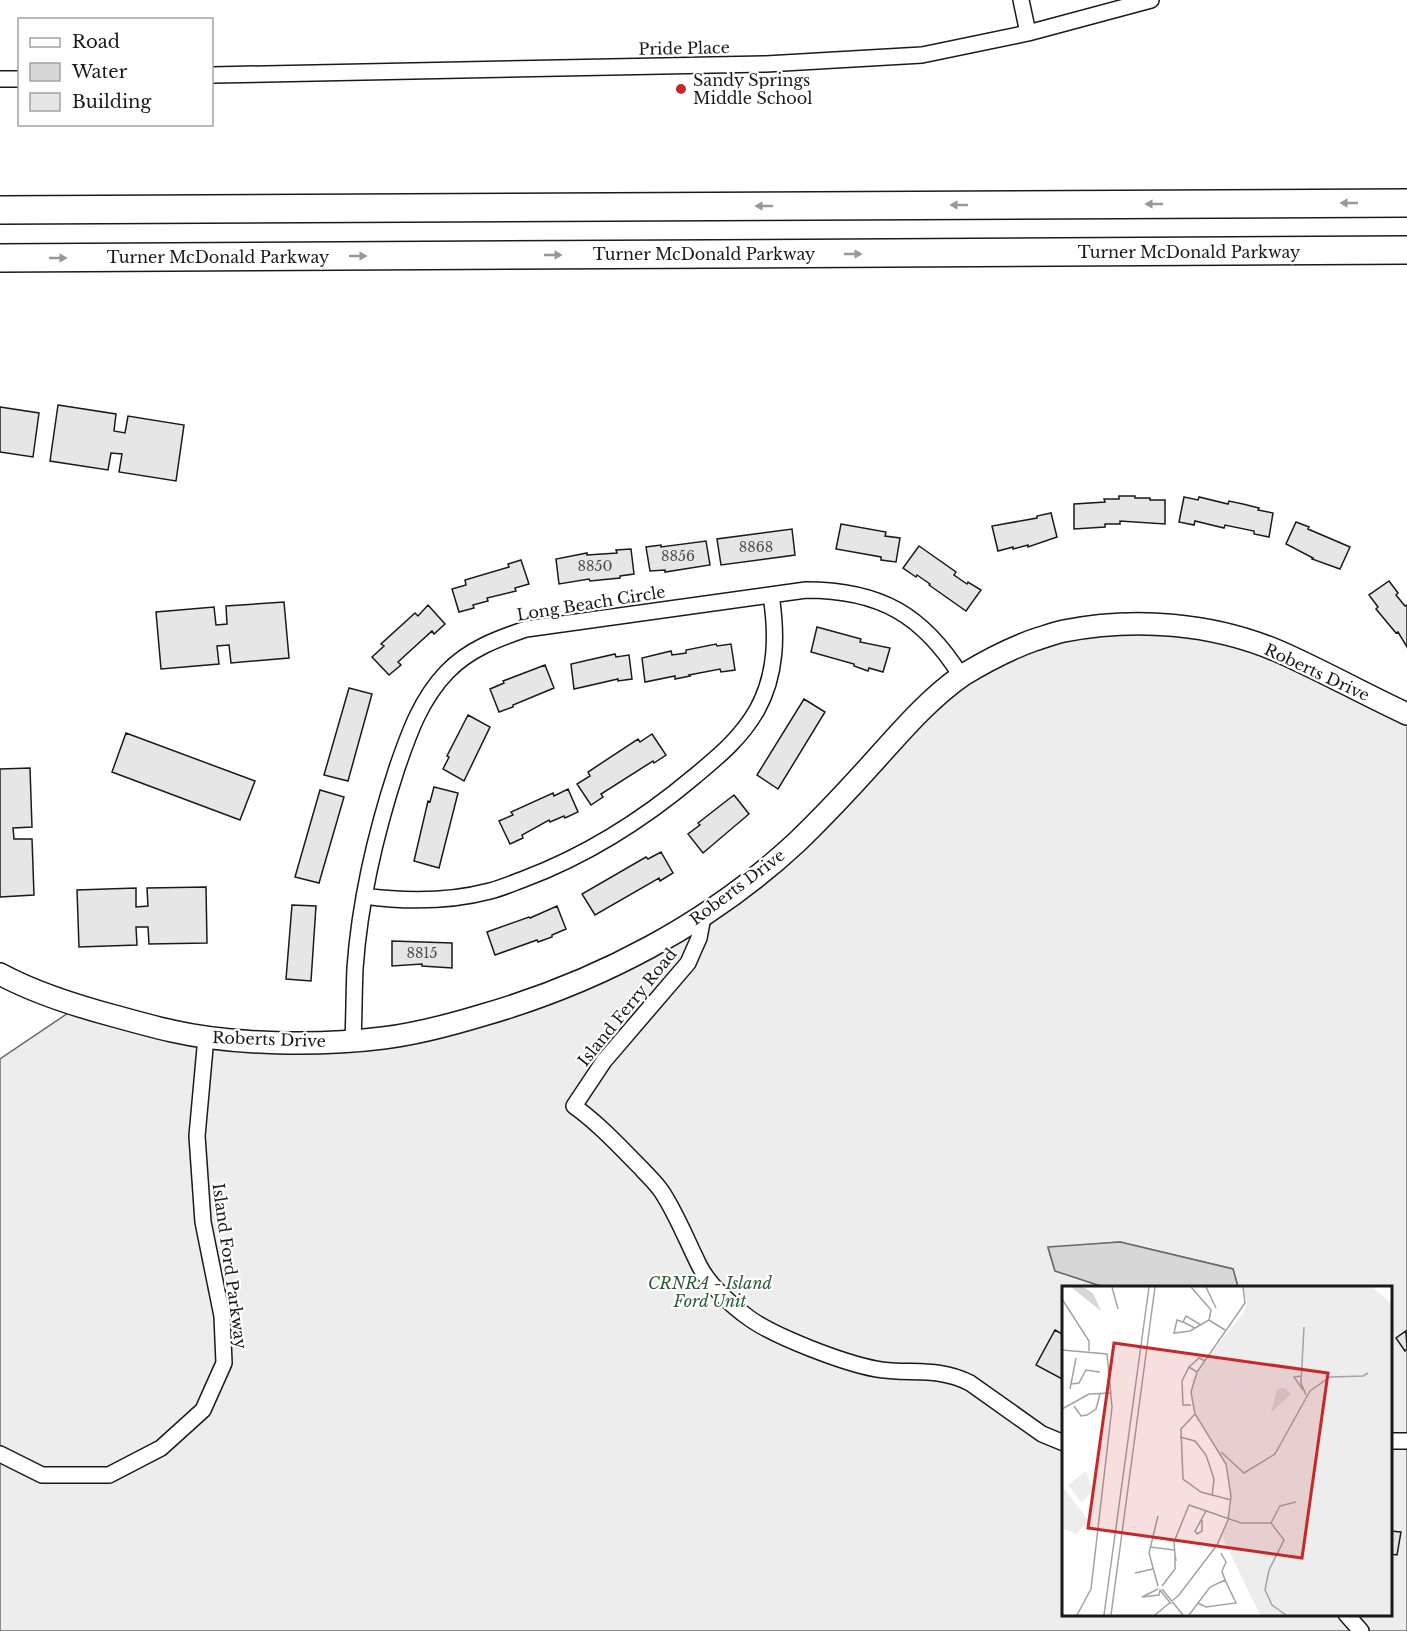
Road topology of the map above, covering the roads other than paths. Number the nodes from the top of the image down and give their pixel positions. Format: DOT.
graph roads {
  1 [pos="1021,0"];
  2 [pos="1150,0"];
  3 [pos="1028,33"];
  4 [pos="213,75"];
  5 [pos="0,79"];
  6 [pos="18,79"];
  7 [pos="1407,203"];
  8 [pos="0,210"];
  9 [pos="1407,250"];
  10 [pos="0,258"];
  11 [pos="771,595"];
  12 [pos="962,676"];
  13 [pos="1407,714"];
  14 [pos="364,896"];
  15 [pos="701,917"];
  16 [pos="0,974"];
  17 [pos="206,1037"];
  18 [pos="353,1041"];
  19 [pos="1062,1442"];
  20 [pos="0,1454"];
  21 [pos="1348,1616"];
  22 [pos="1361,1631"];
  1 -- 3 [label="street"];
  2 -- 3 [label="street, Pride Place"];
  3 -- 4 [label="street, Pride Place"];
  5 -- 6 [label="street"];
  7 -- 8 [label="highway, one-way"];
  10 -- 9 [label="highway, Turner McDonald Parkway, one-way"];
  11 -- 12 [label="street, Long Beach Circle"];
  11 -- 14 [label="street"];
  11 -- 14 [label="street, Long Beach Circle"];
  12 -- 13 [label="street, Roberts Drive"];
  12 -- 15 [label="street, Roberts Drive"];
  14 -- 18 [label="street, Long Beach Circle"];
  15 -- 18 [label="street, Roberts Drive"];
  15 -- 19 [label="street, Island Ferry Road"];
  16 -- 17 [label="street, Roberts Drive"];
  17 -- 18 [label="street, Roberts Drive"];
  17 -- 20 [label="street, Island Ford Parkway"];
  21 -- 22 [label="street"];
}
